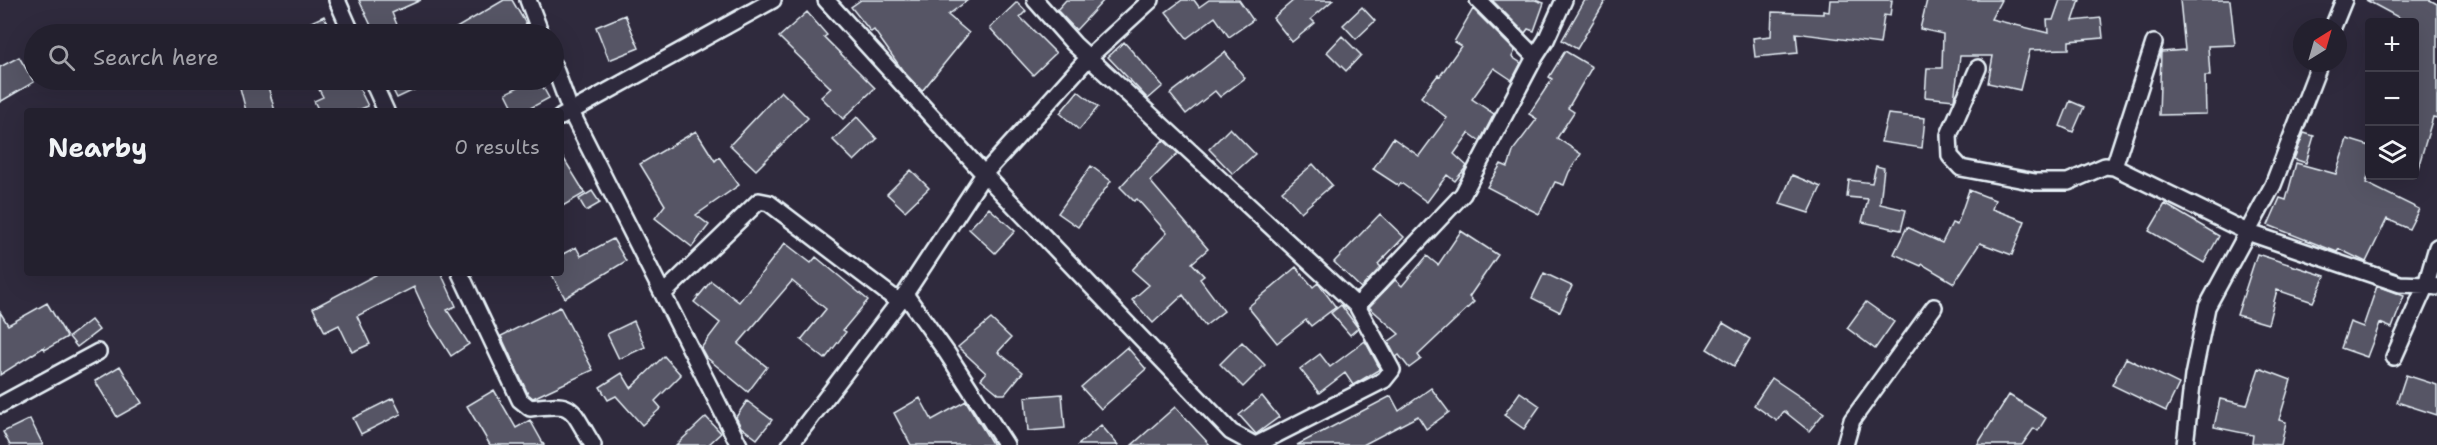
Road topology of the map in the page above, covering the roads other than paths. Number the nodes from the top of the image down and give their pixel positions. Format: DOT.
graph roads {
  1 [pos="337,0"];
  2 [pos="528,0"];
  3 [pos="773,0"];
  4 [pos="826,0"];
  5 [pos="1035,0"];
  6 [pos="1151,0"];
  7 [pos="1478,0"];
  8 [pos="1564,0"];
  9 [pos="2344,0"];
  10 [pos="2337,18"];
  11 [pos="348,24"];
  12 [pos="537,24"];
  13 [pos="2154,43"];
  14 [pos="1090,56"];
  15 [pos="1535,57"];
  16 [pos="1978,68"];
  17 [pos="2317,72"];
  18 [pos="377,90"];
  19 [pos="560,90"];
  20 [pos="385,108"];
  21 [pos="566,114"];
  22 [pos="2114,167"];
  23 [pos="984,174"];
  24 [pos="2247,232"];
  25 [pos="2437,247"];
  26 [pos="461,276"];
  27 [pos="2432,286"];
  28 [pos="664,293"];
  29 [pos="902,298"];
  30 [pos="1357,306"];
  31 [pos="1934,307"];
  32 [pos="98,352"];
  33 [pos="2394,357"];
  34 [pos="0,405"];
  35 [pos="593,445"];
  36 [pos="739,445"];
  37 [pos="790,445"];
  38 [pos="1006,445"];
  39 [pos="1256,445"];
  40 [pos="1845,445"];
  41 [pos="2185,445"];
  1 -- 11 [label="street"];
  2 -- 12 [label="street"];
  3 -- 21 [label="street"];
  4 -- 23 [label="street"];
  5 -- 14 [label="street"];
  6 -- 14 [label="street"];
  7 -- 15 [label="street"];
  8 -- 15 [label="street"];
  9 -- 10 [label="street"];
  13 -- 22 [label="street"];
  14 -- 23 [label="street"];
  14 -- 30 [label="street"];
  15 -- 30 [label="street"];
  16 -- 22 [label="street"];
  17 -- 24 [label="street"];
  18 -- 20 [label="street"];
  19 -- 21 [label="street"];
  21 -- 28 [label="street"];
  22 -- 24 [label="street"];
  23 -- 29 [label="street"];
  23 -- 39 [label="street"];
  24 -- 27 [label="street"];
  24 -- 41 [label="street"];
  25 -- 27 [label="street"];
  26 -- 35 [label="street"];
  27 -- 33 [label="street"];
  28 -- 29 [label="street"];
  28 -- 36 [label="street"];
  29 -- 37 [label="street"];
  29 -- 38 [label="street"];
  30 -- 39 [label="street"];
  31 -- 40 [label="street"];
  32 -- 34 [label="street"];
}
